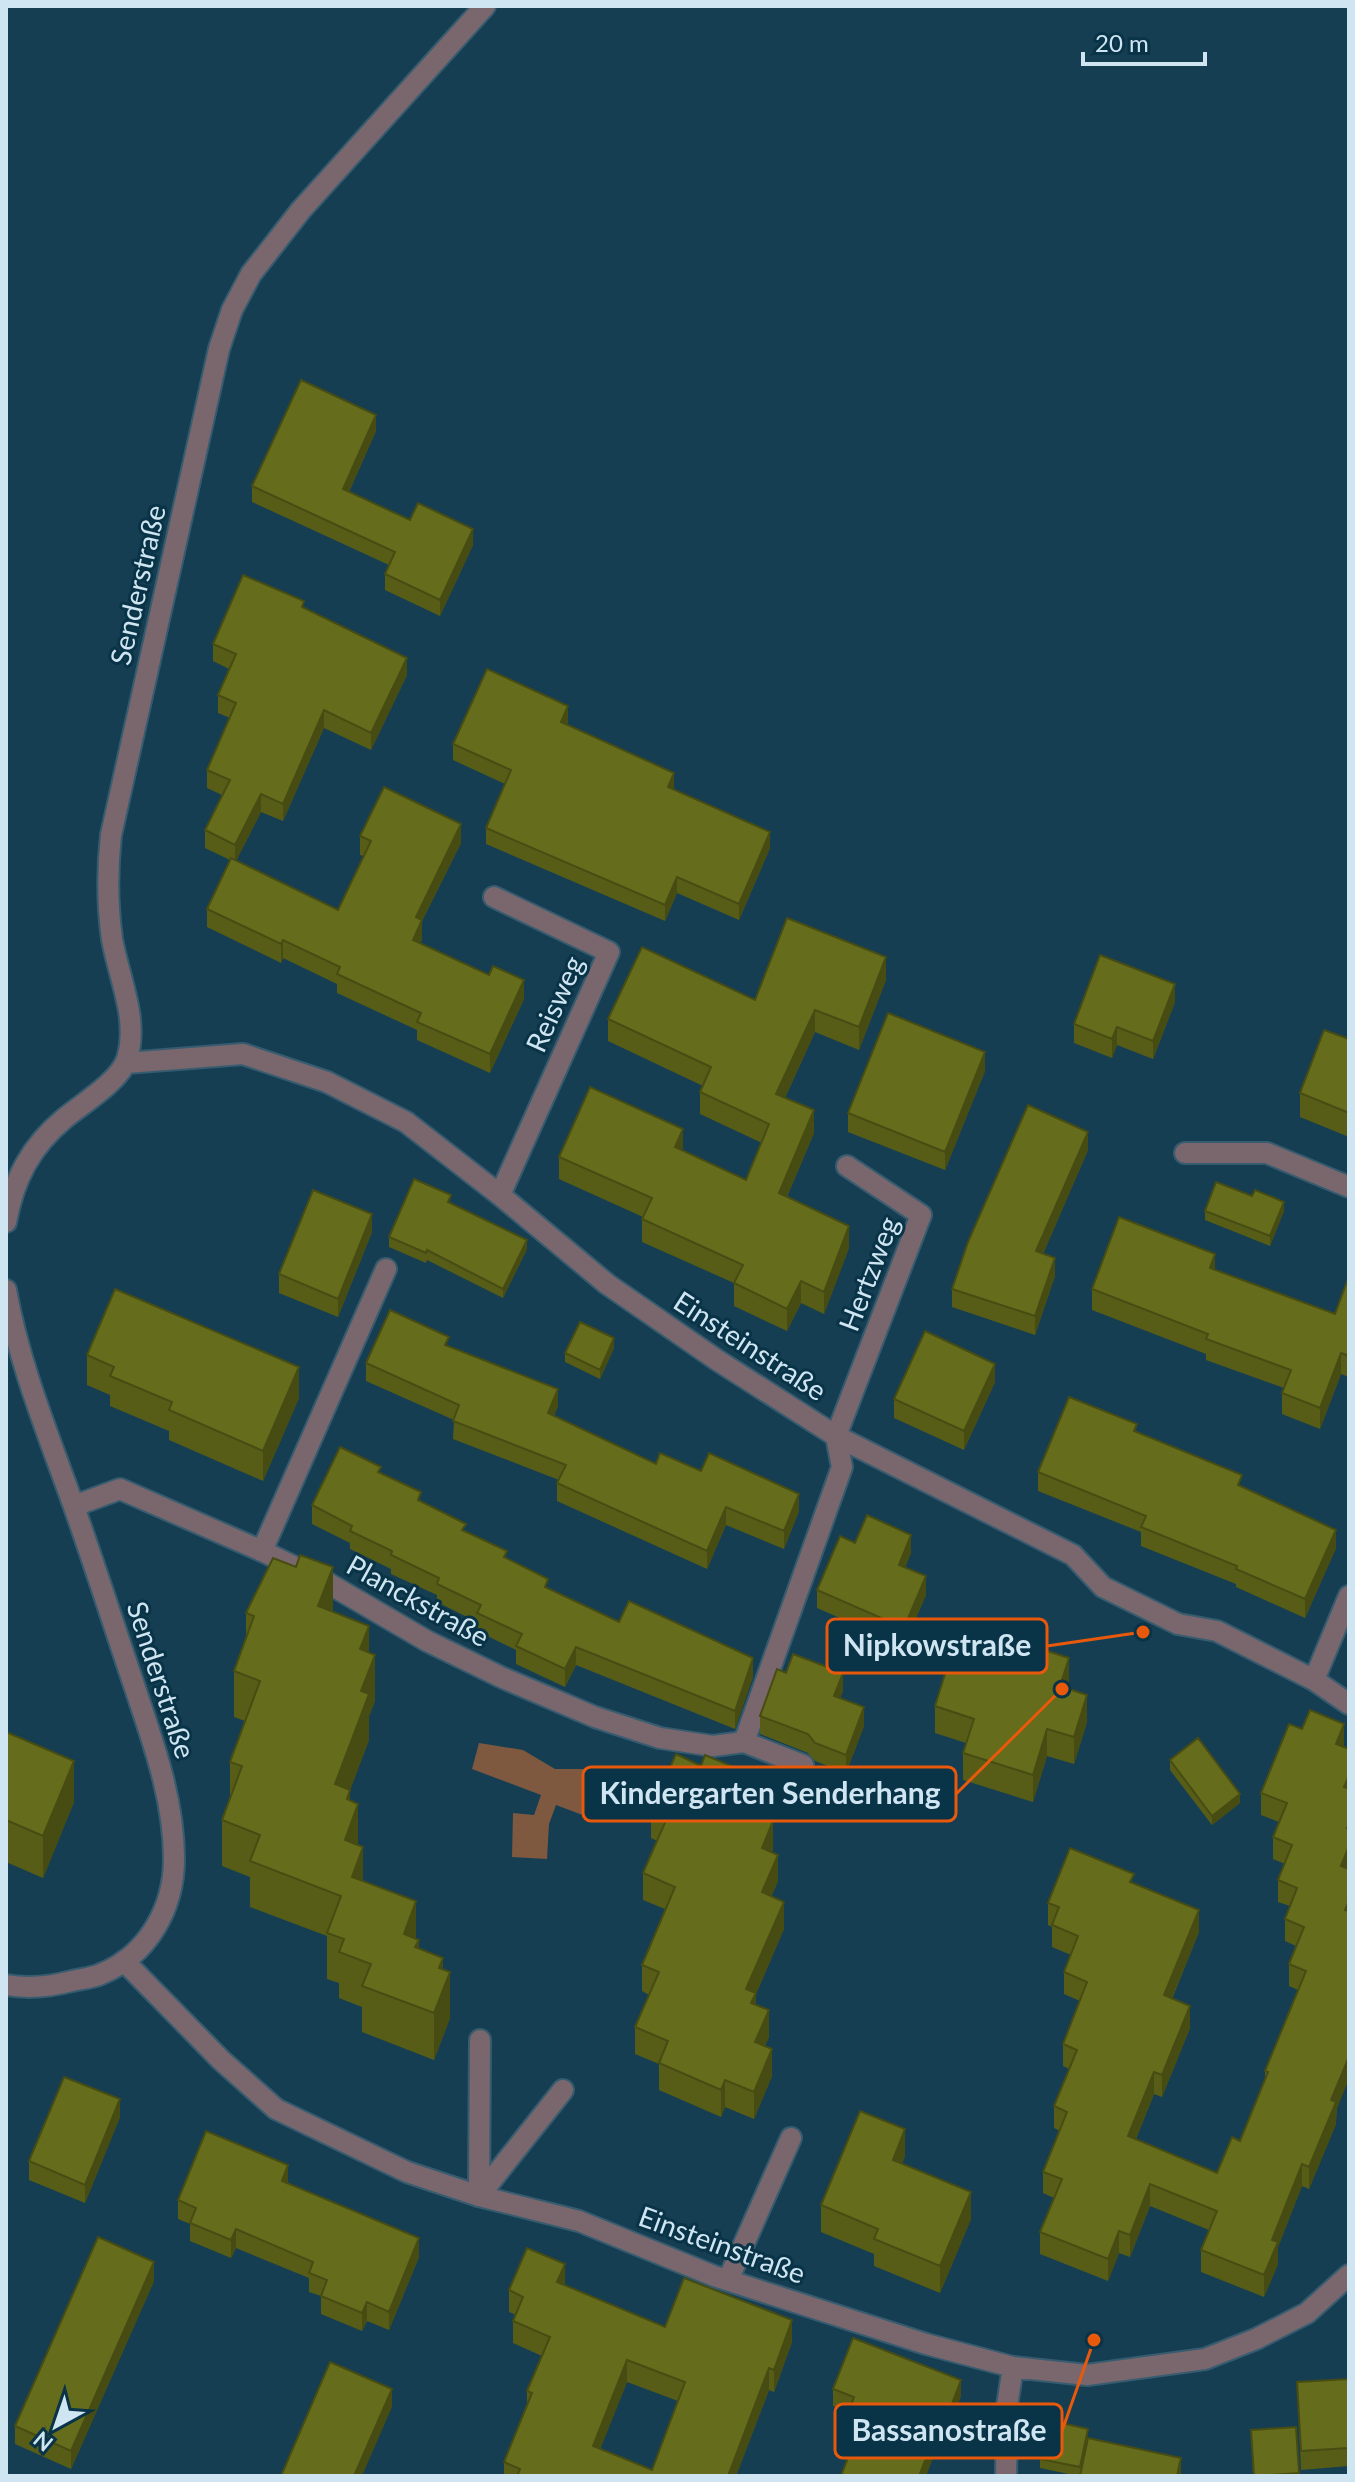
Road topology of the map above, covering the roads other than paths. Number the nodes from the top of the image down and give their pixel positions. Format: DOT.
graph roads {
  1 [pos="485,6"];
  2 [pos="494,897"];
  3 [pos="126,1063"];
  4 [pos="1185,1153"];
  5 [pos="847,1166"];
  6 [pos="1349,1187"];
  7 [pos="500,1195"];
  8 [pos="6,1222"];
  9 [pos="386,1269"];
  10 [pos="6,1290"];
  11 [pos="836,1436"];
  12 [pos="74,1506"];
  13 [pos="262,1551"];
  14 [pos="1349,1596"];
  15 [pos="1314,1680"];
  16 [pos="1349,1704"];
  17 [pos="744,1742"];
  18 [pos="803,1765"];
  19 [pos="124,1961"];
  20 [pos="6,1985"];
  21 [pos="480,2040"];
  22 [pos="563,2090"];
  23 [pos="791,2138"];
  24 [pos="479,2196"];
  25 [pos="1349,2275"];
  26 [pos="728,2280"];
  27 [pos="1013,2367"];
  28 [pos="1006,2476"];
  1 -- 3 [label="street, Senderstraße"];
  2 -- 7 [label="street, Reisweg"];
  3 -- 7 [label="street, Einsteinstraße"];
  3 -- 8 [label="street"];
  4 -- 6 [label="street"];
  5 -- 11 [label="street, Hertzweg"];
  7 -- 11 [label="street, Einsteinstraße"];
  9 -- 13 [label="street"];
  10 -- 12 [label="street, Senderstraße"];
  11 -- 15 [label="street, Einsteinstraße"];
  11 -- 17 [label="street"];
  12 -- 13 [label="street, Planckstraße"];
  12 -- 19 [label="street, Senderstraße"];
  13 -- 17 [label="street, Planckstraße"];
  14 -- 15 [label="street"];
  15 -- 16 [label="street, Einsteinstraße"];
  17 -- 18 [label="street"];
  19 -- 20 [label="street, Senderstraße"];
  19 -- 24 [label="street, Einsteinstraße"];
  21 -- 24 [label="street"];
  22 -- 24 [label="street"];
  23 -- 26 [label="street"];
  24 -- 26 [label="street, Einsteinstraße"];
  25 -- 27 [label="street, Einsteinstraße"];
  26 -- 27 [label="street, Einsteinstraße"];
  27 -- 28 [label="street"];
}
